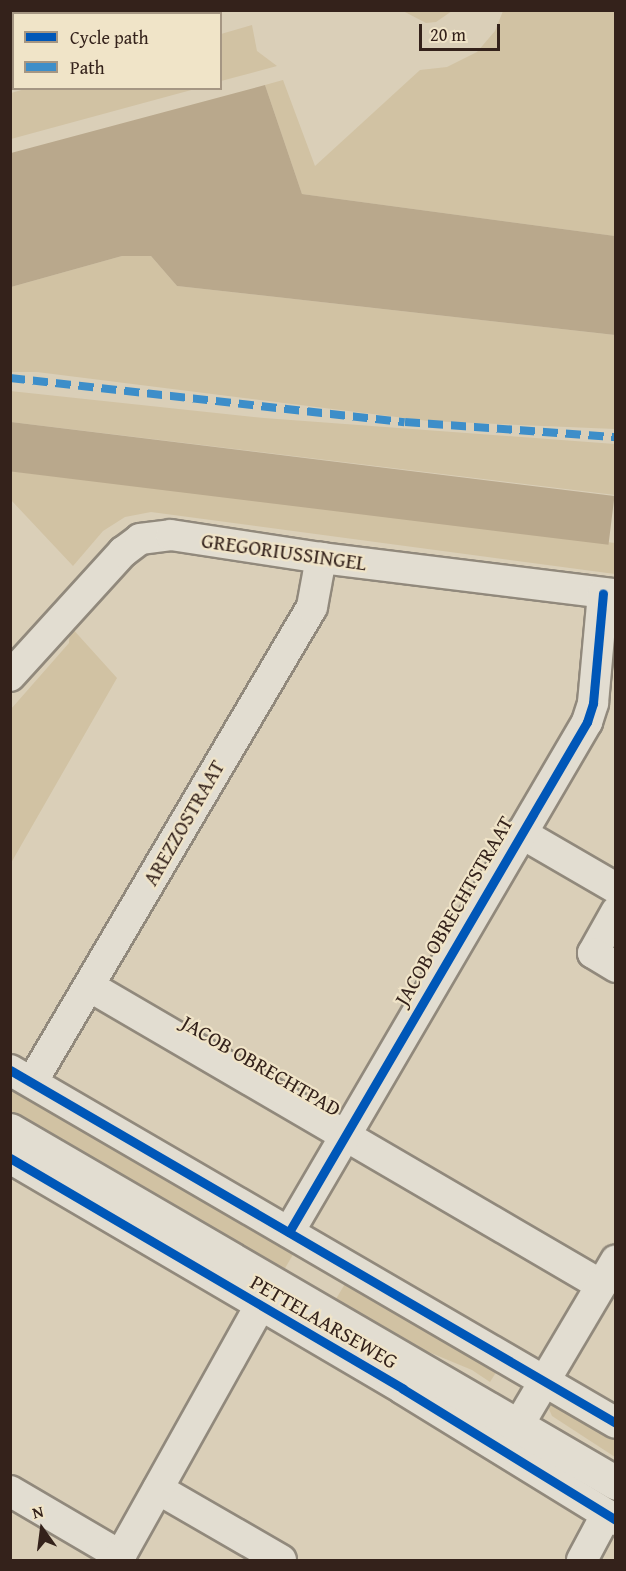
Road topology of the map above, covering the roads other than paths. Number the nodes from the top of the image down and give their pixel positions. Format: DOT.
graph roads {
  1 [pos="321,558"];
  2 [pos="609,594"];
  3 [pos="10,675"];
  4 [pos="521,833"];
  5 [pos="615,888"];
  6 [pos="615,912"];
  7 [pos="615,967"];
  8 [pos="89,986"];
  9 [pos="21,1076"];
  10 [pos="10,1130"];
  11 [pos="345,1136"];
  12 [pos="10,1158"];
  13 [pos="289,1232"];
  14 [pos="608,1273"];
  15 [pos="260,1306"];
  16 [pos="544,1381"];
  17 [pos="615,1423"];
  18 [pos="511,1437"];
  19 [pos="615,1483"];
  20 [pos="158,1490"];
  21 [pos="10,1491"];
  22 [pos="610,1519"];
  23 [pos="119,1558"];
  24 [pos="281,1560"];
  25 [pos="582,1560"];
  1 -- 2 [label="street, GREGORIUSSINGEL"];
  1 -- 3 [label="street, GREGORIUSSINGEL"];
  1 -- 8 [label="street, AREZZOSTRAAT"];
  2 -- 4 [label="street, JACOB OBRECHTSTRAAT"];
  4 -- 5 [label="street"];
  4 -- 11 [label="street, JACOB OBRECHTSTRAAT"];
  6 -- 7 [label="street"];
  8 -- 9 [label="street, AREZZOSTRAAT"];
  8 -- 11 [label="street, JACOB OBRECHTPAD"];
  9 -- 13 [label="street"];
  10 -- 18 [label="street, PETTELAARSEWEG"];
  11 -- 13 [label="street, JACOB OBRECHTSTRAAT"];
  11 -- 14 [label="street, JACOB OBRECHTPAD"];
  12 -- 15 [label="street, PETTELAARSEWEG"];
  13 -- 16 [label="street"];
  14 -- 16 [label="street"];
  15 -- 18 [label="street, PETTELAARSEWEG"];
  15 -- 20 [label="street"];
  16 -- 17 [label="street"];
  16 -- 18 [label="street"];
  18 -- 19 [label="street, PETTELAARSEWEG"];
  18 -- 22 [label="street, PETTELAARSEWEG"];
  20 -- 23 [label="street"];
  20 -- 24 [label="street"];
  21 -- 23 [label="street"];
  22 -- 25 [label="street, PETTELAARSEWEG"];
}
